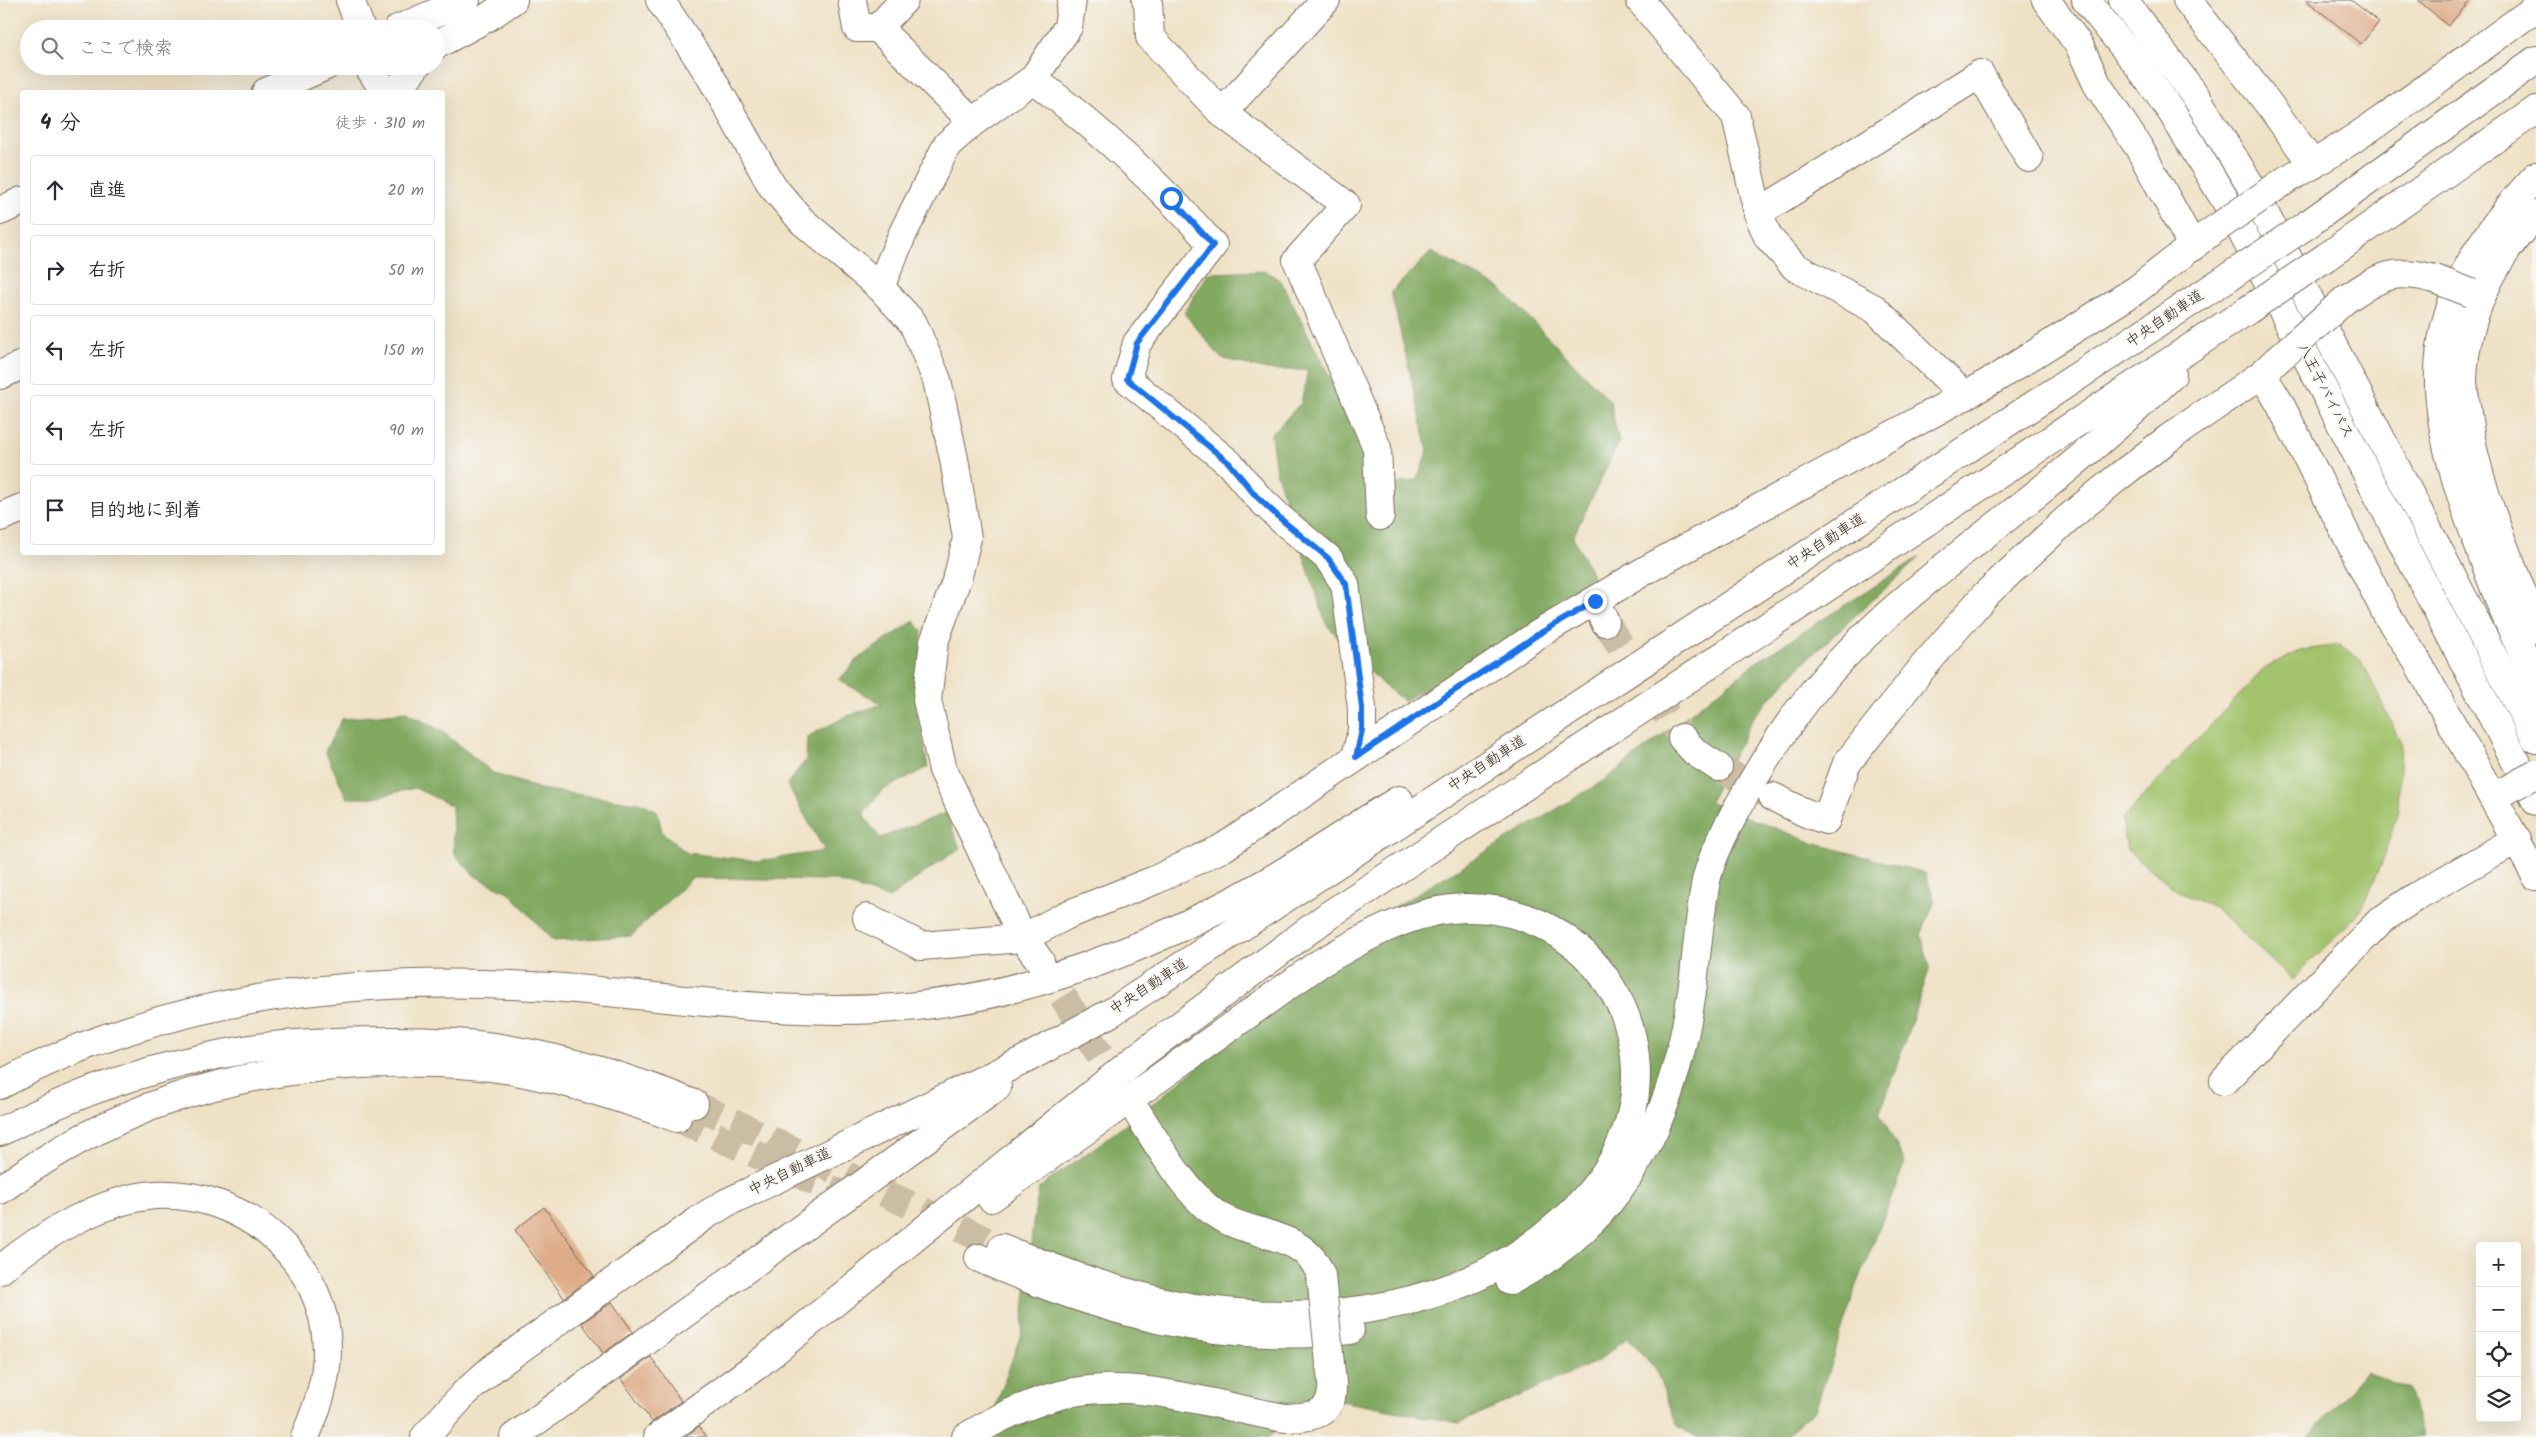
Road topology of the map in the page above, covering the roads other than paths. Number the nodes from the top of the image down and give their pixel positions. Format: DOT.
graph roads {
  1 [pos="350,0"];
  2 [pos="466,0"];
  3 [pos="513,0"];
  4 [pos="660,0"];
  5 [pos="852,0"];
  6 [pos="904,0"];
  7 [pos="1072,0"];
  8 [pos="1146,0"];
  9 [pos="1326,0"];
  10 [pos="1640,0"];
  11 [pos="2046,0"];
  12 [pos="2086,0"];
  13 [pos="2123,0"];
  14 [pos="2187,0"];
  15 [pos="2536,8"];
  16 [pos="358,20"];
  17 [pos="419,20"];
  18 [pos="878,28"];
  19 [pos="445,40"];
  20 [pos="2536,60"];
  21 [pos="305,75"];
  22 [pos="374,75"];
  23 [pos="409,75"];
  24 [pos="1033,79"];
  25 [pos="271,90"];
  26 [pos="384,90"];
  27 [pos="394,90"];
  28 [pos="2536,110"];
  29 [pos="1222,113"];
  30 [pos="973,122"];
  31 [pos="2029,158"];
  32 [pos="2313,165"];
  33 [pos="2536,176"];
  34 [pos="20,202"];
  35 [pos="0,211"];
  36 [pos="1758,213"];
  37 [pos="2536,214"];
  38 [pos="2201,241"];
  39 [pos="880,287"];
  40 [pos="2476,295"];
  41 [pos="2222,327"];
  42 [pos="20,366"];
  43 [pos="2269,367"];
  44 [pos="0,375"];
  45 [pos="1965,396"];
  46 [pos="20,509"];
  47 [pos="1380,516"];
  48 [pos="0,517"];
  49 [pos="1749,592"];
  50 [pos="2536,630"];
  51 [pos="2536,708"];
  52 [pos="1682,738"];
  53 [pos="2536,739"];
  54 [pos="1356,757"];
  55 [pos="1718,767"];
  56 [pos="2536,774"];
  57 [pos="2499,792"];
  58 [pos="1773,796"];
  59 [pos="2536,800"];
  60 [pos="2517,839"];
  61 [pos="2536,876"];
  62 [pos="867,918"];
  63 [pos="1023,938"];
  64 [pos="1040,961"];
  65 [pos="1061,1040"];
  66 [pos="2224,1081"];
  67 [pos="0,1086"];
  68 [pos="1139,1115"];
  69 [pos="0,1132"];
  70 [pos="0,1190"];
  71 [pos="0,1270"];
  72 [pos="756,1366"];
  73 [pos="305,1437"];
  74 [pos="425,1437"];
  75 [pos="514,1437"];
  76 [pos="658,1437"];
  77 [pos="966,1437"];
  1 -- 16 [label="main road"];
  2 -- 17 [label="main road"];
  3 -- 19 [label="main road"];
  4 -- 39 [label="main road"];
  5 -- 18 [label="main road"];
  6 -- 18 [label="main road"];
  7 -- 24 [label="main road"];
  8 -- 29 [label="main road"];
  9 -- 29 [label="main road"];
  10 -- 36 [label="main road"];
  11 -- 38 [label="main road"];
  12 -- 59 [label="main road, 八王子バイパス"];
  13 -- 53 [label="main road, 八王子バイパス"];
  14 -- 32 [label="main road"];
  15 -- 32 [label="main road"];
  18 -- 30 [label="main road"];
  20 -- 49 [label="main road, 中央自動車道, bridge"];
  21 -- 25 [label="main road"];
  22 -- 26 [label="main road"];
  23 -- 27 [label="main road"];
  24 -- 30 [label="main road"];
  24 -- 54 [label="main road"];
  28 -- 41 [label="main road, bridge"];
  29 -- 47 [label="main road"];
  30 -- 39 [label="main road"];
  31 -- 36 [label="main road"];
  32 -- 38 [label="main road, bridge"];
  33 -- 51 [label="main road"];
  34 -- 35 [label="main road"];
  36 -- 45 [label="main road"];
  37 -- 40 [label="main road"];
  38 -- 45 [label="main road"];
  39 -- 63 [label="main road"];
  40 -- 43 [label="main road, bridge"];
  40 -- 50 [label="main road"];
  41 -- 72 [label="main road"];
  41 -- 72 [label="main road"];
  42 -- 44 [label="main road"];
  43 -- 57 [label="main road"];
  43 -- 58 [label="main road"];
  45 -- 54 [label="main road"];
  46 -- 48 [label="main road"];
  49 -- 65 [label="main road, 中央自動車道"];
  49 -- 67 [label="main road"];
  52 -- 55 [label="main road"];
  54 -- 63 [label="main road"];
  56 -- 57 [label="main road, bridge"];
  57 -- 60 [label="main road"];
  60 -- 61 [label="main road"];
  60 -- 66 [label="main road"];
  62 -- 63 [label="main road"];
  63 -- 64 [label="main road"];
  65 -- 74 [label="main road, 中央自動車道"];
  65 -- 75 [label="main road"];
  68 -- 77 [label="main road, bridge"];
  69 -- 70 [label="main road"];
  71 -- 73 [label="main road"];
  72 -- 76 [label="main road"];
}
